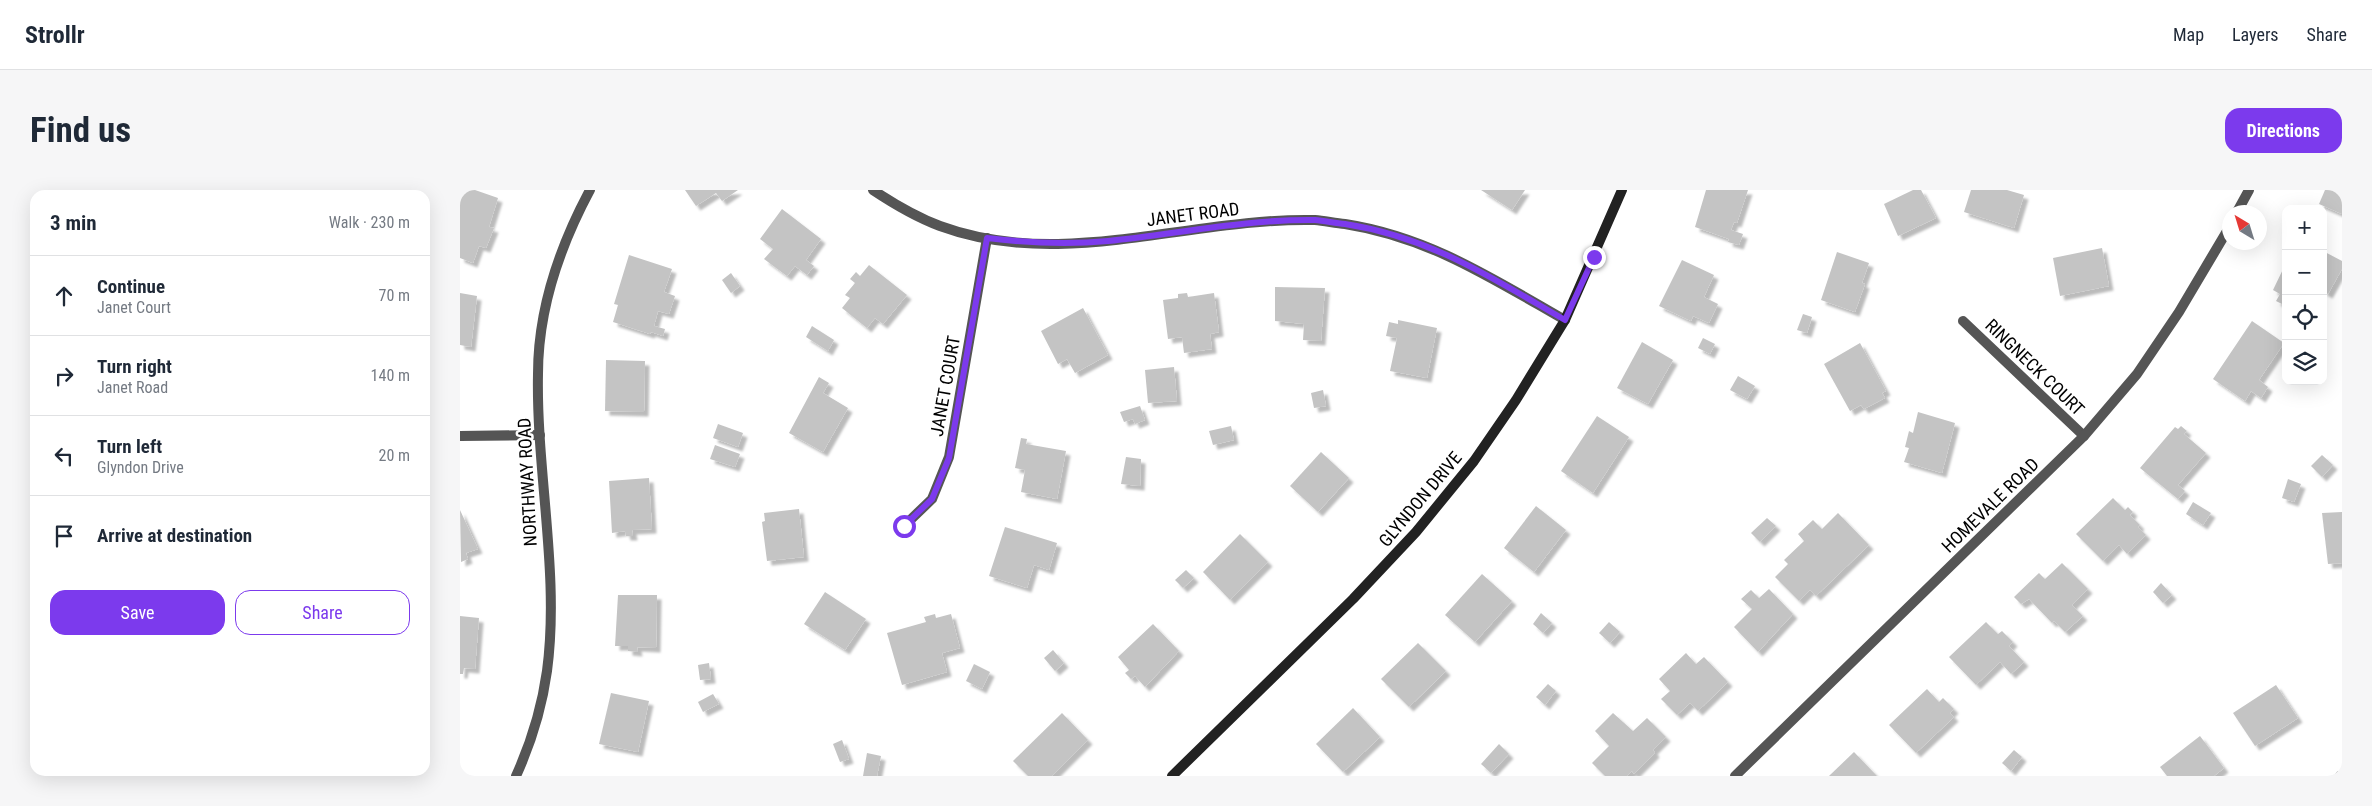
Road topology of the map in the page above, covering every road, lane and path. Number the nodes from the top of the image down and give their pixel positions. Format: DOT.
graph roads {
  1 [pos="590,190"];
  2 [pos="873,190"];
  3 [pos="1622,190"];
  4 [pos="2249,190"];
  5 [pos="2241,205"];
  6 [pos="987,238"];
  7 [pos="2222,239"];
  8 [pos="1565,320"];
  9 [pos="1963,321"];
  10 [pos="540,435"];
  11 [pos="460,436"];
  12 [pos="2084,436"];
  13 [pos="904,526"];
  14 [pos="516,776"];
  15 [pos="1172,776"];
  16 [pos="1735,776"];
  1 -- 10 [label="street, NORTHWAY ROAD"];
  2 -- 6 [label="street, JANET ROAD"];
  3 -- 8 [label="street, GLYNDON DRIVE"];
  4 -- 5 [label="street"];
  6 -- 8 [label="street, JANET ROAD"];
  6 -- 13 [label="street, JANET COURT"];
  7 -- 12 [label="street, HOMEVALE ROAD"];
  8 -- 15 [label="street, GLYNDON DRIVE"];
  9 -- 12 [label="street, RINGNECK COURT"];
  10 -- 11 [label="street"];
  10 -- 14 [label="street, NORTHWAY ROAD"];
  12 -- 16 [label="street, HOMEVALE ROAD"];
}
